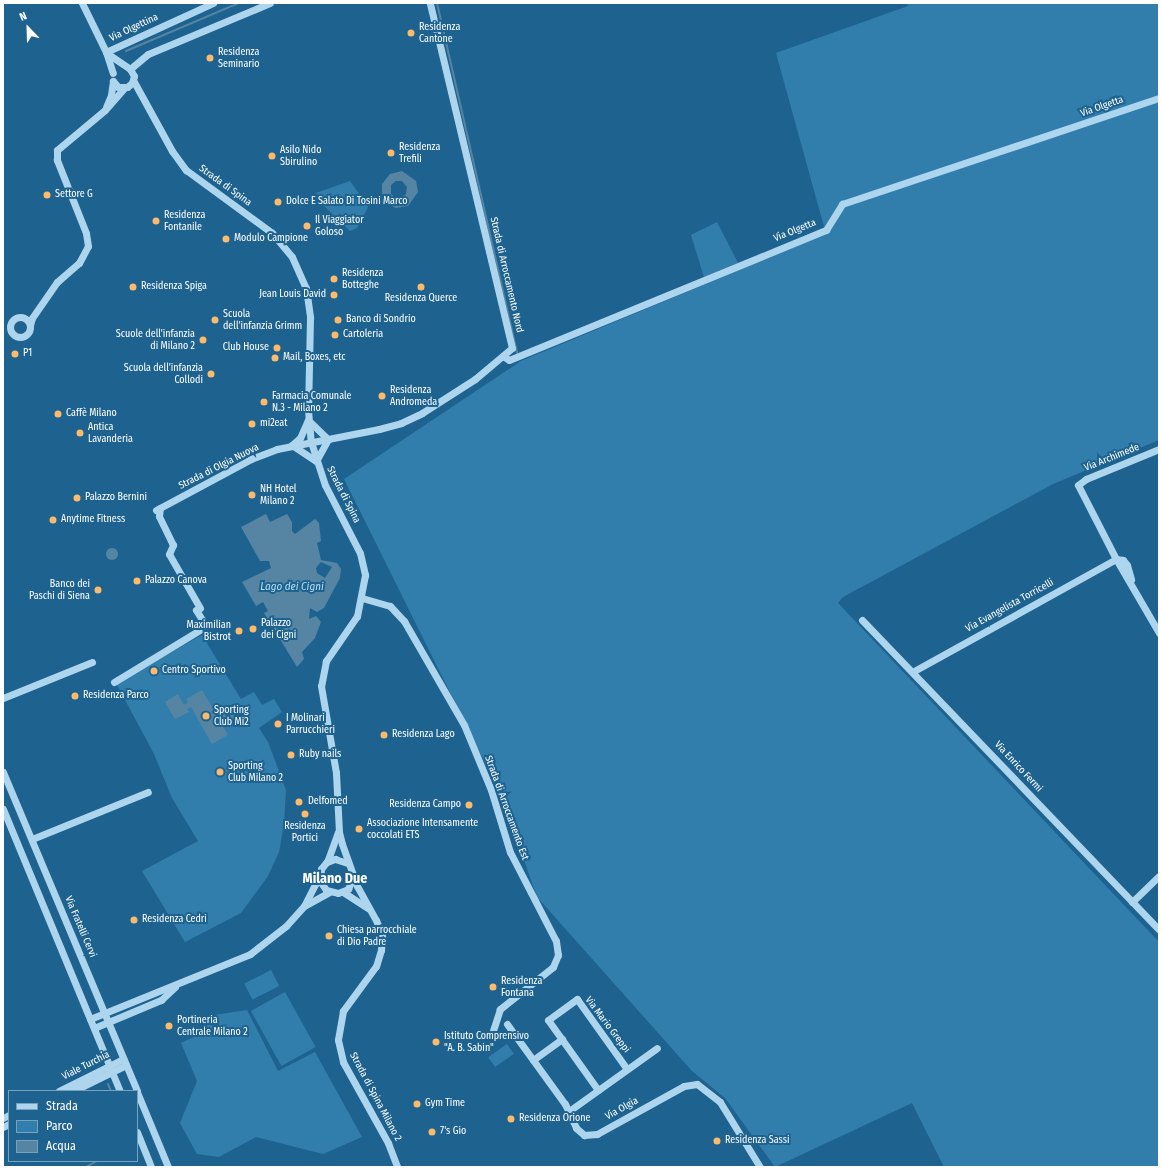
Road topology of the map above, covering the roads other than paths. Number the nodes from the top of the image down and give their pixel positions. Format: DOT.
graph roads {
  1 [pos="82,3"];
  2 [pos="214,3"];
  3 [pos="270,3"];
  4 [pos="430,3"];
  5 [pos="106,52"];
  6 [pos="127,68"];
  7 [pos="113,73"];
  8 [pos="133,80"];
  9 [pos="113,81"];
  10 [pos="126,88"];
  11 [pos="1159,98"];
  12 [pos="144,99"];
  13 [pos="102,113"];
  14 [pos="34,314"];
  15 [pos="24,318"];
  16 [pos="12,321"];
  17 [pos="30,325"];
  18 [pos="3,326"];
  19 [pos="11,332"];
  20 [pos="503,356"];
  21 [pos="308,420"];
  22 [pos="328,439"];
  23 [pos="311,442"];
  24 [pos="292,445"];
  25 [pos="1159,449"];
  26 [pos="316,462"];
  27 [pos="1116,559"];
  28 [pos="362,598"];
  29 [pos="862,620"];
  30 [pos="1159,633"];
  31 [pos="92,662"];
  32 [pos="914,671"];
  33 [pos="114,682"];
  34 [pos="3,698"];
  35 [pos="3,772"];
  36 [pos="148,792"];
  37 [pos="3,809"];
  38 [pos="338,832"];
  39 [pos="32,839"];
  40 [pos="327,862"];
  41 [pos="348,863"];
  42 [pos="1159,876"];
  43 [pos="353,877"];
  44 [pos="319,878"];
  45 [pos="329,892"];
  46 [pos="342,892"];
  47 [pos="1132,902"];
  48 [pos="304,906"];
  49 [pos="368,908"];
  50 [pos="1159,930"];
  51 [pos="179,984"];
  52 [pos="105,1013"];
  53 [pos="90,1019"];
  54 [pos="108,1021"];
  55 [pos="506,1024"];
  56 [pos="94,1028"];
  57 [pos="493,1030"];
  58 [pos="562,1039"];
  59 [pos="657,1048"];
  60 [pos="533,1060"];
  61 [pos="124,1062"];
  62 [pos="111,1069"];
  63 [pos="627,1069"];
  64 [pos="61,1090"];
  65 [pos="75,1090"];
  66 [pos="120,1090"];
  67 [pos="136,1090"];
  68 [pos="598,1090"];
  69 [pos="138,1094"];
  70 [pos="569,1111"];
  71 [pos="138,1134"];
  72 [pos="152,1167"];
  73 [pos="168,1167"];
  74 [pos="397,1167"];
  75 [pos="760,1167"];
  1 -- 5 [label="street, Via Olgettina"];
  2 -- 5 [label="street, Via Olgettina"];
  3 -- 6 [label="street"];
  4 -- 20 [label="street, Strada di Arroccamento Nord"];
  5 -- 6 [label="street, Via Olgettina"];
  5 -- 7 [label="street, Via Olgettina"];
  6 -- 7 [label="street"];
  6 -- 8 [label="street"];
  7 -- 9 [label="street"];
  8 -- 10 [label="street"];
  8 -- 12 [label="street, Strada di Spina"];
  9 -- 10 [label="street"];
  9 -- 13 [label="street"];
  10 -- 12 [label="street, Strada di Spina"];
  10 -- 13 [label="street"];
  11 -- 20 [label="street, Via Olgetta"];
  12 -- 21 [label="street, Strada di Spina"];
  13 -- 14 [label="street"];
  14 -- 15 [label="street"];
  14 -- 17 [label="street"];
  15 -- 16 [label="street"];
  15 -- 17 [label="street"];
  16 -- 18 [label="street"];
  16 -- 19 [label="street"];
  17 -- 19 [label="street"];
  18 -- 19 [label="street"];
  20 -- 22 [label="street, Strada di Arroccamento Nord"];
  21 -- 22 [label="street"];
  21 -- 23 [label="street, Strada di Spina"];
  21 -- 24 [label="street"];
  22 -- 23 [label="street, Strada di Arroccamento Nord"];
  22 -- 26 [label="street"];
  23 -- 24 [label="street, Strada di Olgia Nuova"];
  23 -- 26 [label="street, Strada di Spina"];
  24 -- 26 [label="street"];
  24 -- 33 [label="street, Strada di Olgia Nuova"];
  25 -- 27 [label="street, Via Archimede"];
  26 -- 28 [label="street, Strada di Spina"];
  27 -- 30 [label="street"];
  27 -- 32 [label="street, Via Evangelista Torricelli"];
  28 -- 38 [label="street, Strada di Spina"];
  28 -- 57 [label="street, Strada di Arroccamento Est"];
  29 -- 32 [label="street, Via Enrico Fermi"];
  31 -- 34 [label="street"];
  32 -- 47 [label="street, Via Enrico Fermi"];
  35 -- 39 [label="street, Via Fratelli Cervi"];
  36 -- 39 [label="street"];
  37 -- 53 [label="street"];
  38 -- 40 [label="street"];
  38 -- 41 [label="street, Strada di Spina Milano 2"];
  39 -- 52 [label="street, Via Fratelli Cervi"];
  40 -- 41 [label="street"];
  40 -- 44 [label="street"];
  41 -- 43 [label="street, Strada di Spina Milano 2"];
  42 -- 47 [label="street"];
  43 -- 46 [label="street"];
  43 -- 49 [label="street, Strada di Spina Milano 2"];
  44 -- 45 [label="street"];
  44 -- 48 [label="street"];
  45 -- 46 [label="street"];
  45 -- 48 [label="street"];
  46 -- 49 [label="street, Strada di Spina Milano 2"];
  47 -- 50 [label="street, Via Enrico Fermi"];
  48 -- 51 [label="street"];
  49 -- 74 [label="street, Strada di Spina Milano 2"];
  51 -- 52 [label="street"];
  51 -- 54 [label="street"];
  52 -- 53 [label="street"];
  52 -- 54 [label="street, Via Fratelli Cervi"];
  53 -- 56 [label="street"];
  54 -- 56 [label="street"];
  54 -- 61 [label="street, Via Fratelli Cervi"];
  55 -- 60 [label="street, Via Olgia"];
  56 -- 62 [label="street"];
  58 -- 60 [label="street"];
  58 -- 63 [label="street, Via Mario Greppi"];
  58 -- 68 [label="street, Via Mario Greppi"];
  59 -- 63 [label="street"];
  60 -- 70 [label="street, Via Olgia"];
  61 -- 62 [label="street, Viale Turchia"];
  61 -- 67 [label="street, Via Fratelli Cervi"];
  62 -- 64 [label="street, Viale Turchia"];
  62 -- 65 [label="street, Viale Turchia"];
  62 -- 66 [label="street"];
  63 -- 68 [label="street"];
  68 -- 70 [label="street"];
  69 -- 73 [label="street, Via Fratelli Cervi"];
  70 -- 75 [label="street, Via Olgia"];
  71 -- 72 [label="street"];
}
